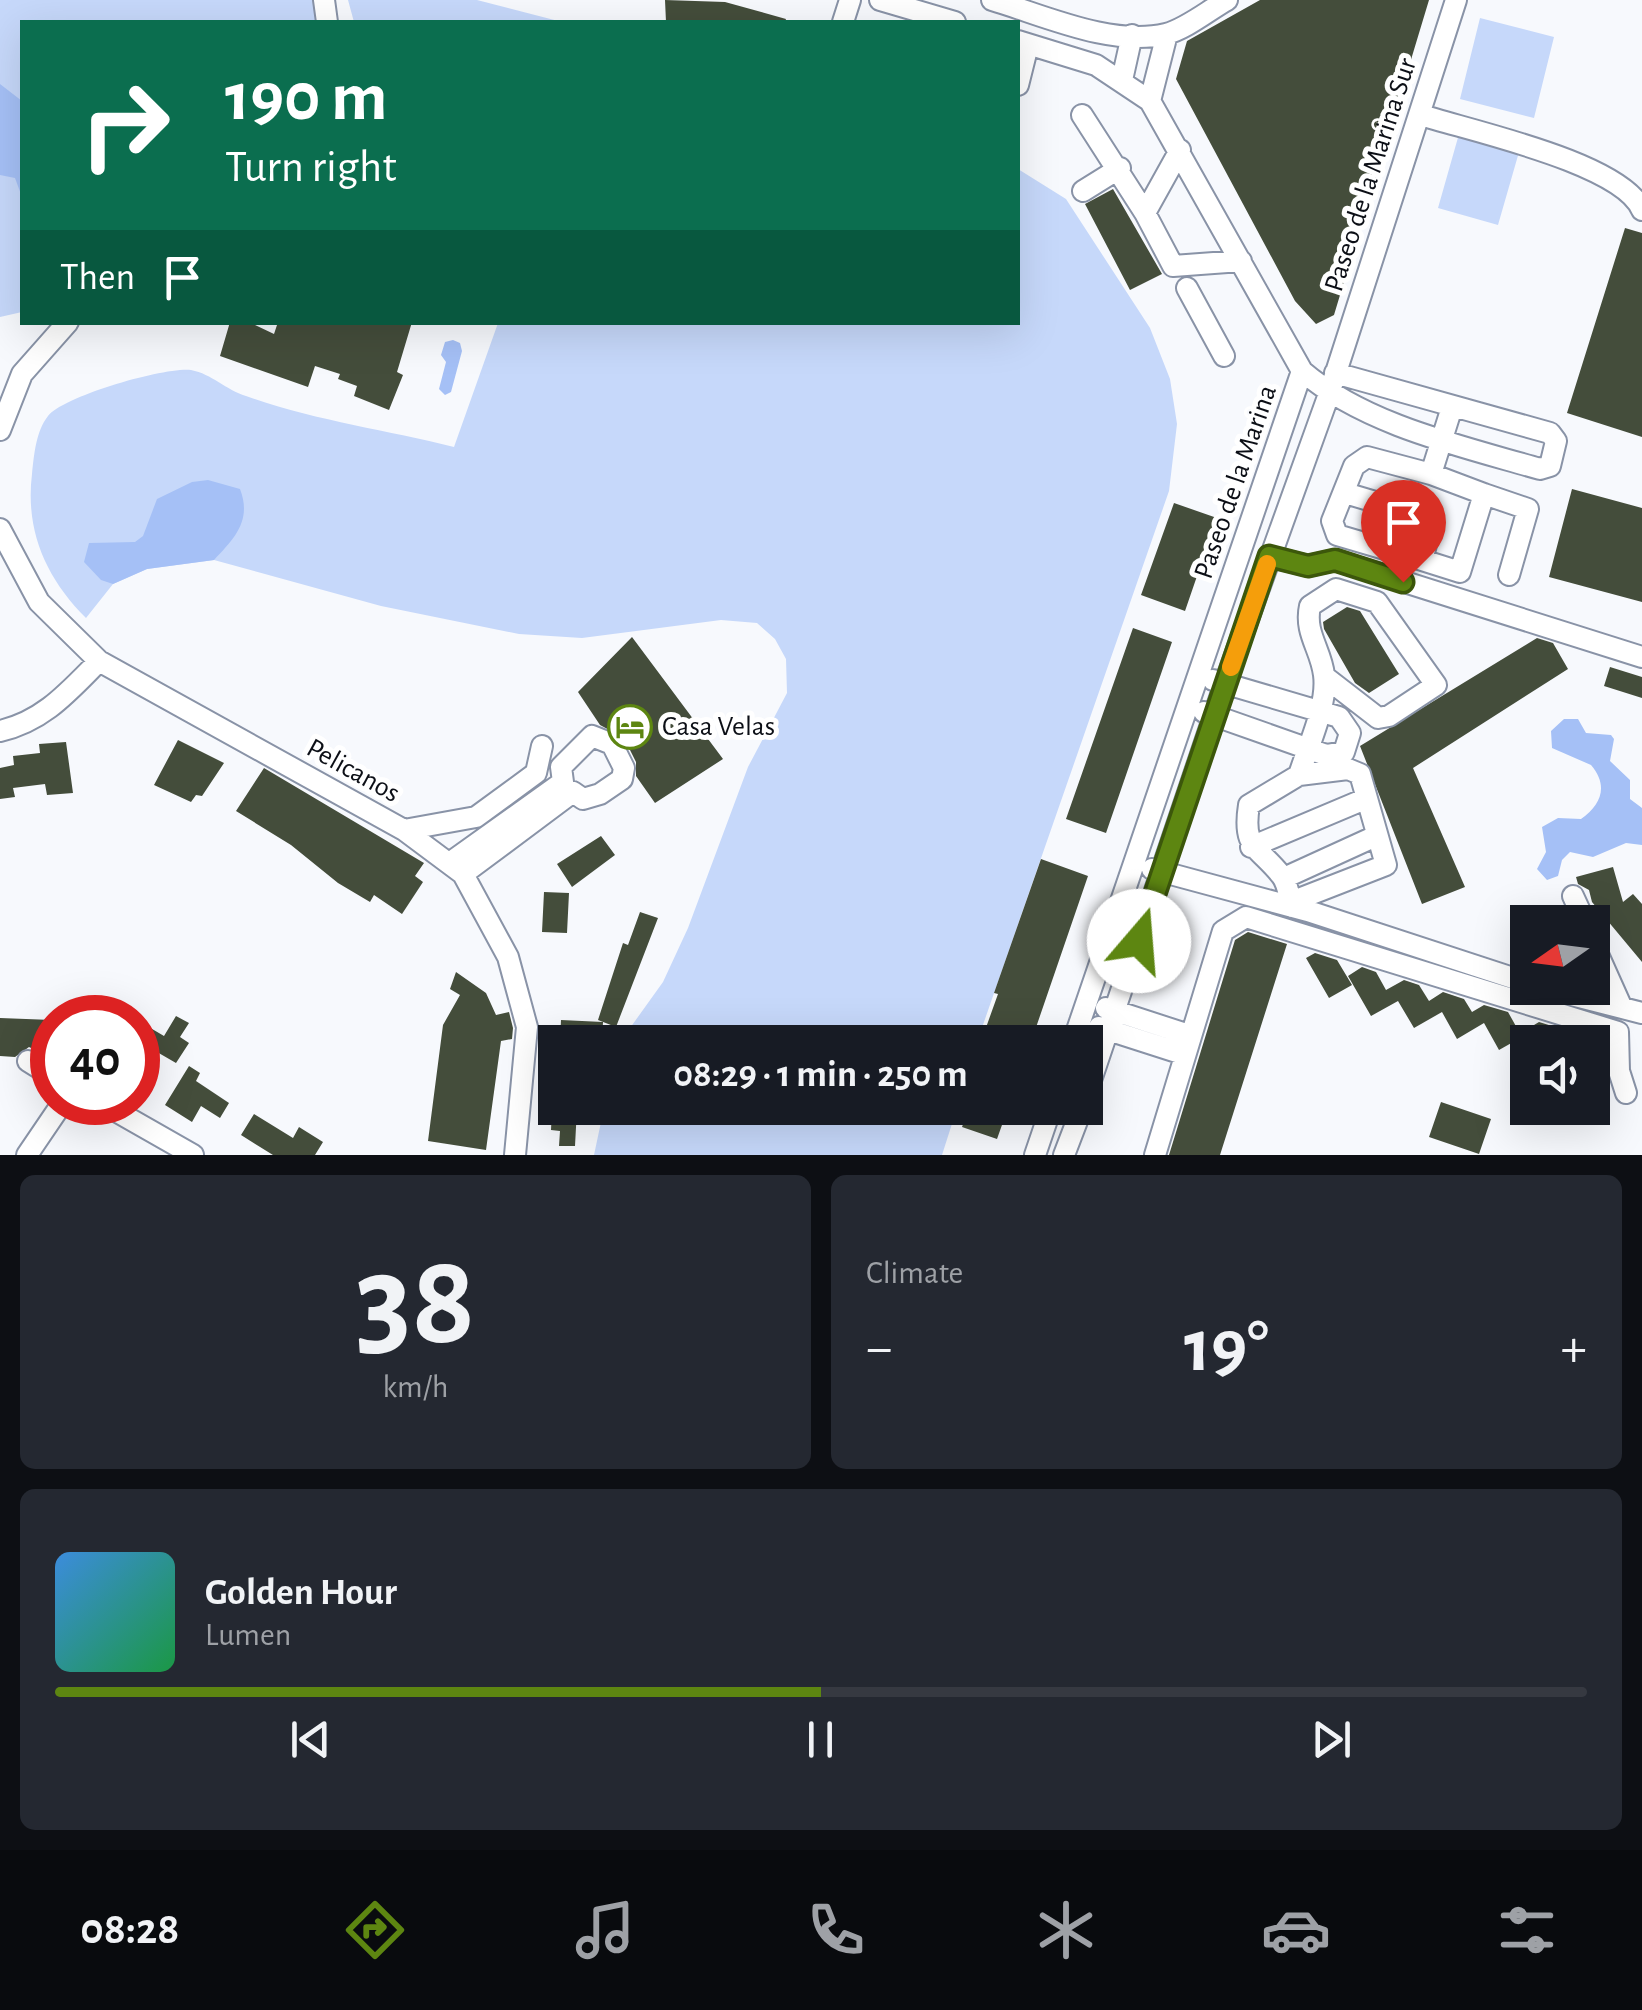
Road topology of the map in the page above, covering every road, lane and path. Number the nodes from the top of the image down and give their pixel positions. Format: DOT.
graph roads {
  1 [pos="880,0"];
  2 [pos="992,0"];
  3 [pos="1227,0"];
  4 [pos="1456,0"];
  5 [pos="947,20"];
  6 [pos="1167,34"];
  7 [pos="1132,35"];
  8 [pos="1023,43"];
  9 [pos="1020,69"];
  10 [pos="1122,80"];
  11 [pos="1150,102"];
  12 [pos="1082,115"];
  13 [pos="1421,115"];
  14 [pos="1180,150"];
  15 [pos="1125,177"];
  16 [pos="1158,186"];
  17 [pos="1083,191"];
  18 [pos="1642,210"];
  19 [pos="1145,213"];
  20 [pos="1241,261"];
  21 [pos="1199,265"];
  22 [pos="1172,266"];
  23 [pos="1187,288"];
  24 [pos="65,325"];
  25 [pos="1224,356"];
  26 [pos="1336,369"];
  27 [pos="1302,371"];
  28 [pos="1329,394"];
  29 [pos="1452,407"];
  30 [pos="1510,422"];
  31 [pos="0,430"];
  32 [pos="1444,440"];
  33 [pos="1500,457"];
  34 [pos="1432,474"];
  35 [pos="1345,493"];
  36 [pos="1484,494"];
  37 [pos="0,529"];
  38 [pos="1269,556"];
  39 [pos="1422,560"];
  40 [pos="1510,575"];
  41 [pos="1642,657"];
  42 [pos="100,660"];
  43 [pos="1199,676"];
  44 [pos="1325,677"];
  45 [pos="1225,683"];
  46 [pos="1188,708"];
  47 [pos="1318,712"];
  48 [pos="1216,715"];
  49 [pos="0,731"];
  50 [pos="542,746"];
  51 [pos="1308,746"];
  52 [pos="1299,775"];
  53 [pos="568,787"];
  54 [pos="1365,799"];
  55 [pos="404,830"];
  56 [pos="489,832"];
  57 [pos="1145,834"];
  58 [pos="1376,836"];
  59 [pos="1170,843"];
  60 [pos="1251,847"];
  61 [pos="1135,864"];
  62 [pos="457,868"];
  63 [pos="1162,872"];
  64 [pos="1284,878"];
  65 [pos="1573,896"];
  66 [pos="1291,904"];
  67 [pos="1577,905"];
  68 [pos="1610,972"];
  69 [pos="1510,977"];
  70 [pos="1632,1010"];
  71 [pos="1113,1020"];
  72 [pos="1080,1022"];
  73 [pos="1186,1045"];
  74 [pos="1103,1048"];
  75 [pos="1626,1093"];
  76 [pos="48,1125"];
  77 [pos="140,1125"];
  78 [pos="1045,1125"];
  79 [pos="1075,1125"];
  80 [pos="28,1155"];
  81 [pos="193,1155"];
  82 [pos="515,1155"];
  83 [pos="1034,1155"];
  84 [pos="1064,1155"];
  85 [pos="1156,1155"];
  1 -- 5 [label="street"];
  2 -- 7 [label="street"];
  3 -- 6 [label="street"];
  4 -- 13 [label="street, Paseo de la Marina Sur"];
  6 -- 7 [label="street"];
  6 -- 11 [label="street"];
  7 -- 10 [label="street"];
  8 -- 9 [label="street"];
  8 -- 10 [label="street, Paseo de la Marina"];
  10 -- 11 [label="street, Paseo de la Marina"];
  11 -- 14 [label="street, Paseo de la Marina"];
  12 -- 15 [label="street"];
  13 -- 18 [label="street"];
  13 -- 26 [label="street, Paseo de la Marina Sur"];
  14 -- 16 [label="street"];
  14 -- 20 [label="street, Paseo de la Marina"];
  15 -- 16 [label="street"];
  15 -- 17 [label="street"];
  15 -- 19 [label="street"];
  16 -- 19 [label="street"];
  19 -- 22 [label="street"];
  20 -- 21 [label="street"];
  20 -- 27 [label="street, Paseo de la Marina"];
  21 -- 22 [label="street"];
  21 -- 23 [label="street"];
  22 -- 23 [label="street"];
  23 -- 25 [label="street"];
  24 -- 31 [label="street"];
  26 -- 28 [label="street, Paseo de la Marina"];
  26 -- 29 [label="street"];
  27 -- 28 [label="street"];
  27 -- 43 [label="street, Paseo de la Marina"];
  28 -- 32 [label="street"];
  28 -- 38 [label="street, Paseo de la Marina"];
  29 -- 30 [label="street"];
  29 -- 32 [label="street"];
  30 -- 33 [label="street"];
  30 -- 33 [label="street"];
  32 -- 33 [label="street"];
  32 -- 34 [label="street"];
  34 -- 35 [label="street"];
  34 -- 36 [label="street"];
  35 -- 39 [label="street"];
  35 -- 39 [label="street"];
  36 -- 39 [label="street"];
  36 -- 40 [label="street"];
  37 -- 42 [label="street, Pelicanos"];
  38 -- 41 [label="street"];
  38 -- 45 [label="street, Paseo de la Marina"];
  42 -- 49 [label="street"];
  42 -- 55 [label="street, Pelicanos"];
  43 -- 45 [label="street"];
  43 -- 46 [label="street, Paseo de la Marina"];
  44 -- 44 [label="street"];
  44 -- 47 [label="street"];
  45 -- 47 [label="street"];
  45 -- 48 [label="street, Paseo de la Marina"];
  46 -- 48 [label="street"];
  46 -- 57 [label="street, Paseo de la Marina"];
  47 -- 51 [label="street"];
  47 -- 51 [label="street"];
  48 -- 51 [label="street"];
  48 -- 59 [label="street, Paseo de la Marina"];
  50 -- 56 [label="street"];
  51 -- 52 [label="street"];
  52 -- 54 [label="street"];
  52 -- 60 [label="street"];
  53 -- 56 [label="street"];
  54 -- 58 [label="street"];
  54 -- 60 [label="street"];
  55 -- 56 [label="street"];
  55 -- 62 [label="street, Pelicanos"];
  56 -- 62 [label="street"];
  57 -- 59 [label="street"];
  57 -- 61 [label="street, Paseo de la Marina"];
  58 -- 64 [label="street"];
  58 -- 66 [label="street"];
  59 -- 63 [label="street, Paseo de la Marina"];
  60 -- 64 [label="street"];
  61 -- 63 [label="street"];
  61 -- 72 [label="street, Paseo de la Marina"];
  62 -- 82 [label="street, Pelicanos"];
  63 -- 66 [label="street"];
  63 -- 71 [label="street, Paseo de la Marina"];
  64 -- 66 [label="street"];
  65 -- 67 [label="street"];
  66 -- 69 [label="street"];
  68 -- 70 [label="street"];
  71 -- 72 [label="street"];
  71 -- 73 [label="street"];
  71 -- 74 [label="street, Paseo de la Marina"];
  73 -- 75 [label="street"];
  73 -- 85 [label="street"];
  76 -- 80 [label="street"];
  77 -- 81 [label="street"];
  78 -- 83 [label="street"];
  79 -- 84 [label="street"];
}
